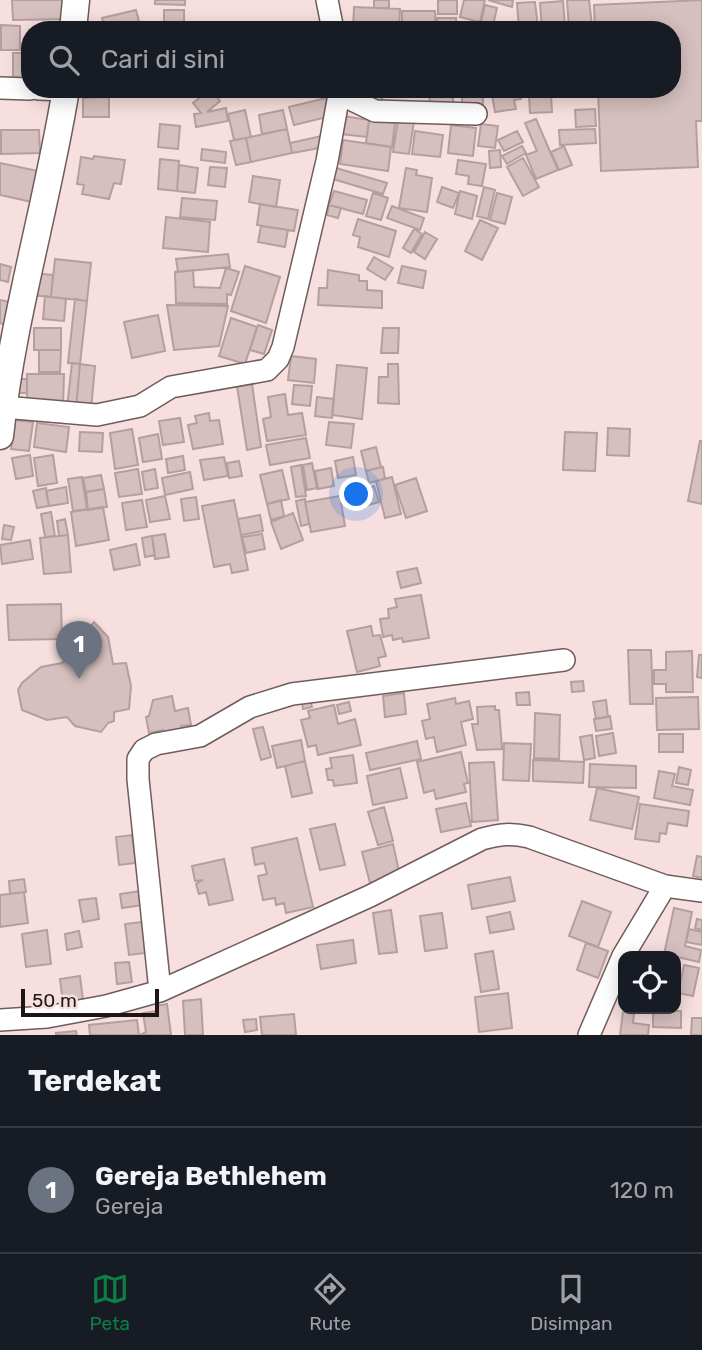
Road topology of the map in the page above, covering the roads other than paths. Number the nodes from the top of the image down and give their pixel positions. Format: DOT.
graph roads {
  1 [pos="76,0"];
  2 [pos="327,0"];
  3 [pos="75,21"];
  4 [pos="331,21"];
  5 [pos="0,88"];
  6 [pos="21,89"];
  7 [pos="65,98"];
  8 [pos="339,98"];
  9 [pos="351,98"];
  10 [pos="476,114"];
  11 [pos="3,407"];
  12 [pos="0,436"];
  13 [pos="564,660"];
  14 [pos="665,886"];
  15 [pos="702,891"];
  16 [pos="626,951"];
  17 [pos="618,968"];
  18 [pos="160,991"];
  19 [pos="0,1020"];
  20 [pos="589,1035"];
  1 -- 3 [label="street"];
  2 -- 4 [label="street"];
  5 -- 6 [label="street"];
  7 -- 11 [label="street"];
  8 -- 11 [label="street"];
  9 -- 10 [label="street"];
  11 -- 12 [label="street"];
  13 -- 18 [label="street"];
  14 -- 15 [label="street"];
  14 -- 16 [label="street"];
  14 -- 18 [label="street"];
  17 -- 20 [label="street"];
  18 -- 19 [label="street"];
}
